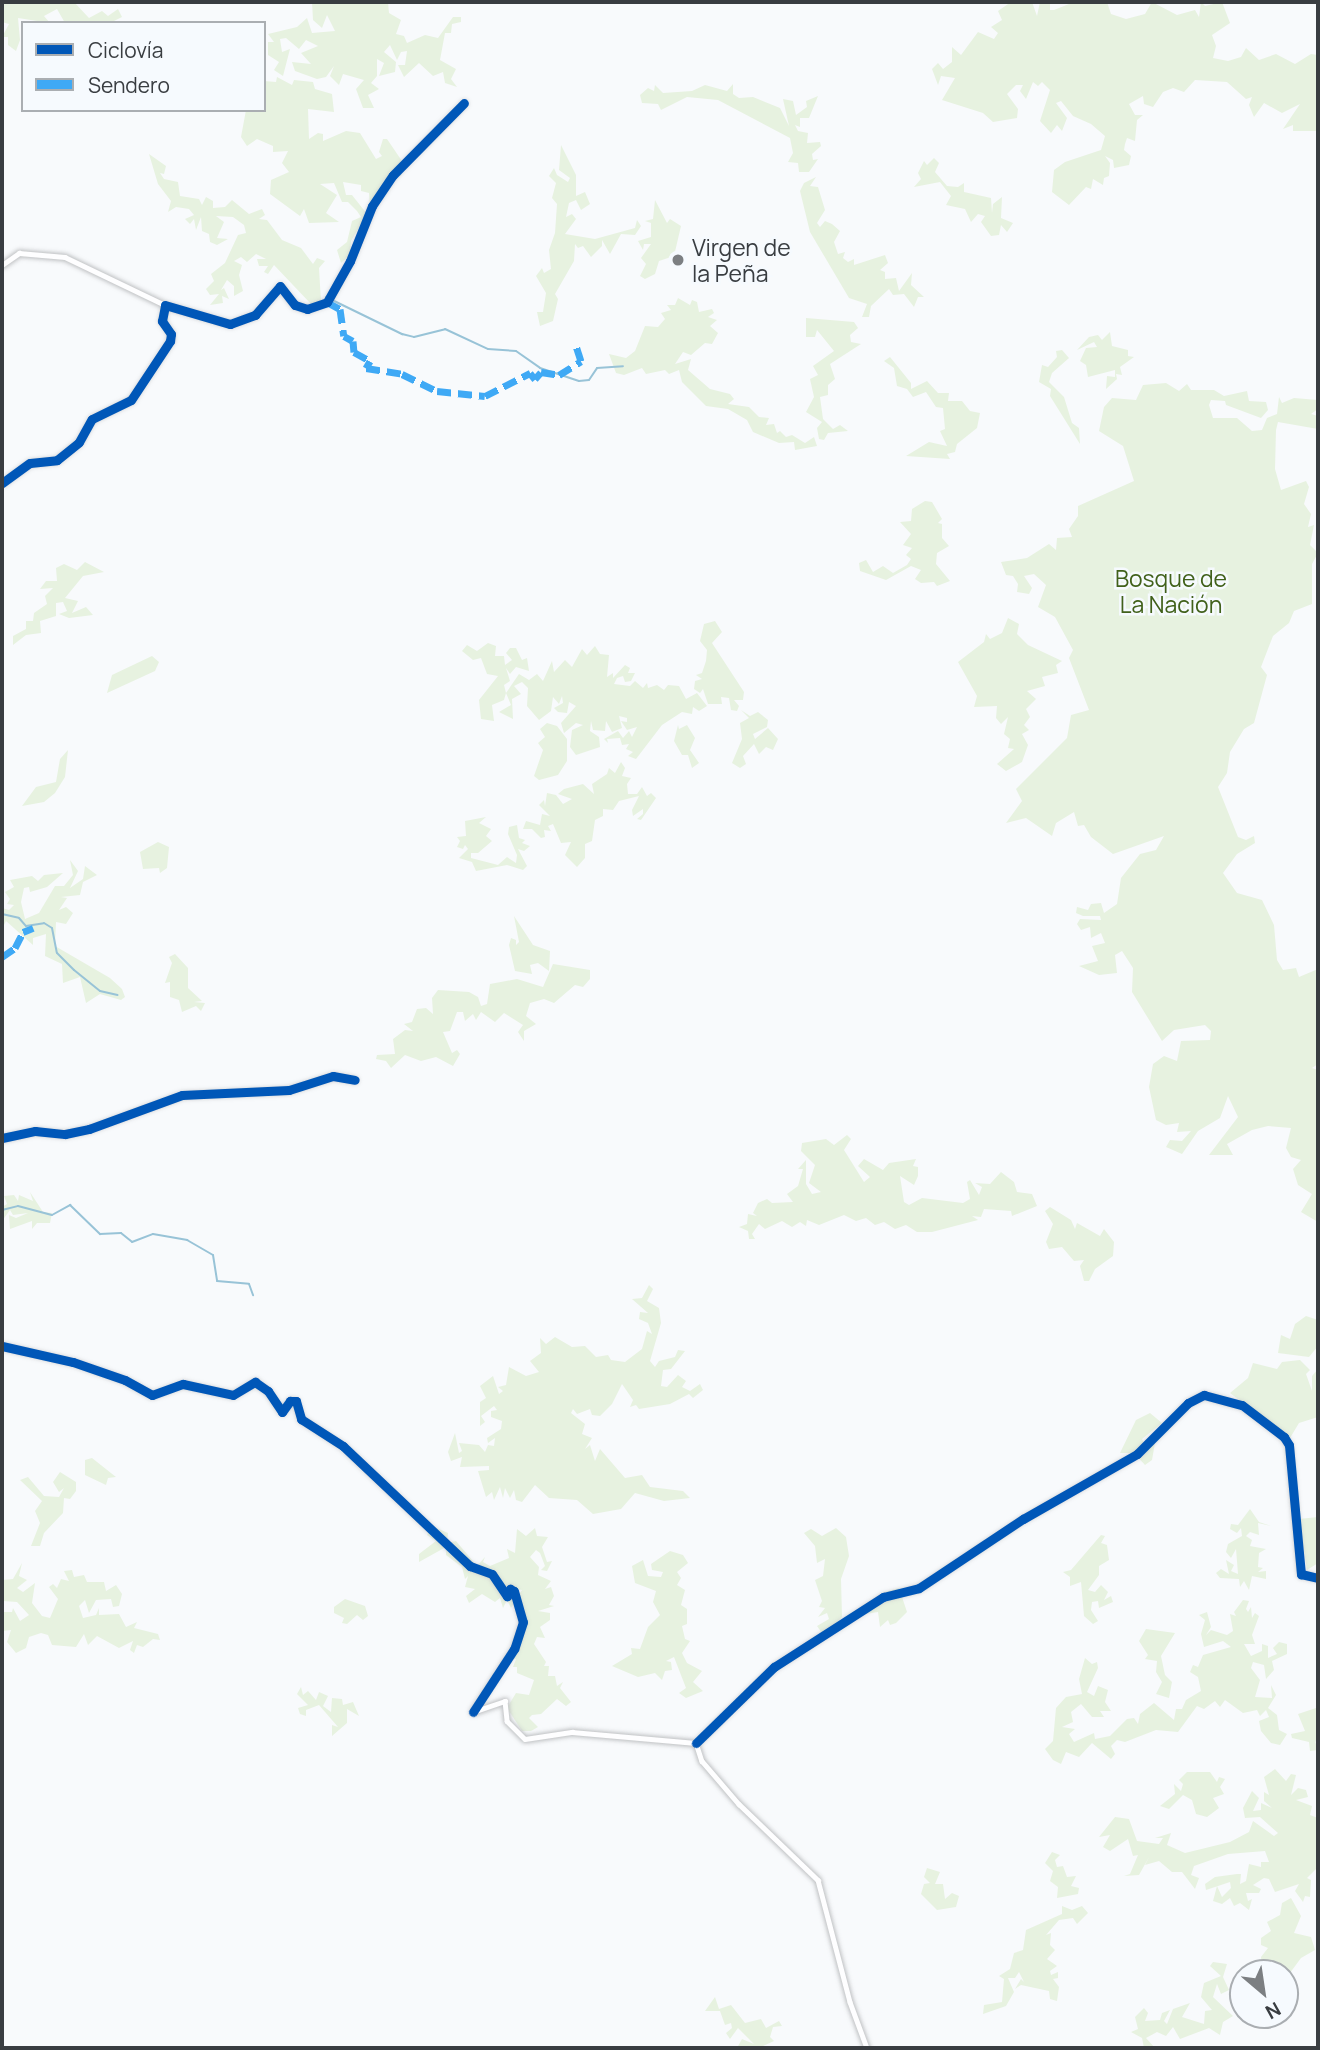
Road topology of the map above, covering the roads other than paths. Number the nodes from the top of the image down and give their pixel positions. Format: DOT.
graph roads {
  1 [pos="464,103"];
  2 [pos="2,265"];
  3 [pos="165,305"];
  4 [pos="2,483"];
  5 [pos="355,1080"];
  6 [pos="2,1138"];
  7 [pos="2,1346"];
  8 [pos="1318,1578"];
  9 [pos="696,1743"];
  10 [pos="867,2048"];
  1 -- 3 [label="street"];
  2 -- 3 [label="street"];
  3 -- 4 [label="street"];
  5 -- 6 [label="street"];
  7 -- 9 [label="street"];
  8 -- 9 [label="street"];
  9 -- 10 [label="street"];
}
